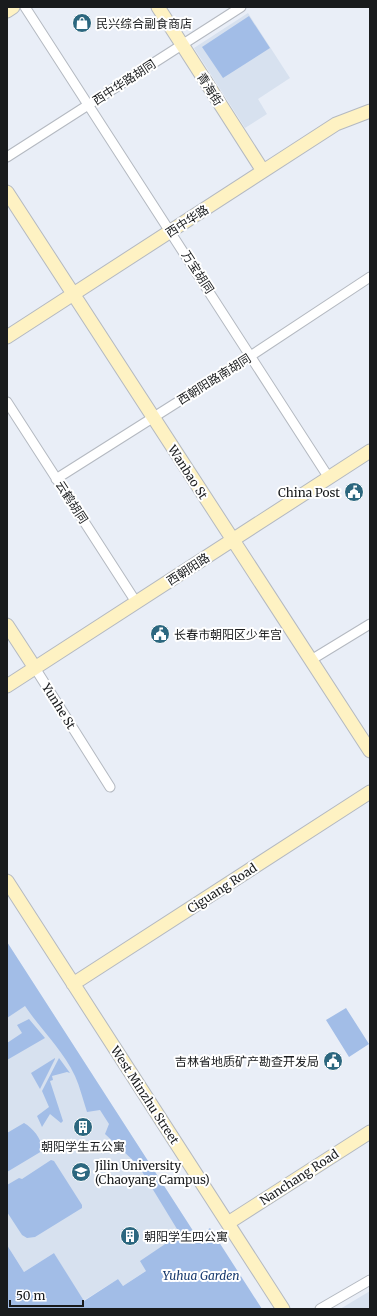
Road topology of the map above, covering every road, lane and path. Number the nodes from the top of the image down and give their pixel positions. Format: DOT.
graph roads {
  1 [pos="12,7"];
  2 [pos="26,7"];
  3 [pos="158,7"];
  4 [pos="241,7"];
  5 [pos="7,10"];
  6 [pos="182,45"];
  7 [pos="89,104"];
  8 [pos="370,111"];
  9 [pos="7,157"];
  10 [pos="263,171"];
  11 [pos="7,192"];
  12 [pos="171,231"];
  13 [pos="370,277"];
  14 [pos="73,294"];
  15 [pos="7,337"];
  16 [pos="252,356"];
  17 [pos="7,402"];
  18 [pos="153,417"];
  19 [pos="370,451"];
  20 [pos="329,478"];
  21 [pos="56,479"];
  22 [pos="233,540"];
  23 [pos="136,602"];
  24 [pos="370,624"];
  25 [pos="7,625"];
  26 [pos="311,660"];
  27 [pos="35,668"];
  28 [pos="7,686"];
  29 [pos="370,751"];
  30 [pos="110,787"];
  31 [pos="370,792"];
  32 [pos="7,881"];
  33 [pos="73,984"];
  34 [pos="370,1132"];
  35 [pos="228,1223"];
  36 [pos="370,1280"];
  37 [pos="283,1309"];
  38 [pos="320,1309"];
  1 -- 5 [label="street"];
  2 -- 7 [label="street, 万宝胡同"];
  3 -- 6 [label="street, 青海街"];
  4 -- 6 [label="street, 西中华路胡同"];
  6 -- 7 [label="street, 西中华路胡同"];
  6 -- 10 [label="street, 青海街"];
  7 -- 9 [label="street, 西中华路胡同"];
  7 -- 12 [label="street, 万宝胡同"];
  8 -- 10 [label="street, 西中华路"];
  10 -- 12 [label="street, 西中华路"];
  11 -- 14 [label="street, Wanbao St"];
  12 -- 14 [label="street, 西中华路"];
  12 -- 16 [label="street, 万宝胡同"];
  13 -- 16 [label="street, 西朝阳路南胡同"];
  14 -- 15 [label="street, 西中华路"];
  14 -- 18 [label="street, Wanbao St"];
  16 -- 18 [label="street, 西朝阳路南胡同"];
  16 -- 20 [label="street, 万宝胡同"];
  17 -- 21 [label="street, 云鹤胡同"];
  18 -- 21 [label="street, 西朝阳路南胡同"];
  18 -- 22 [label="street, Wanbao St"];
  19 -- 20 [label="street, 西朝阳路"];
  20 -- 22 [label="street, 西朝阳路"];
  21 -- 23 [label="street, 云鹤胡同"];
  22 -- 23 [label="street, 西朝阳路"];
  22 -- 26 [label="street, Wanbao St"];
  23 -- 27 [label="street, 西朝阳路"];
  24 -- 26 [label="street"];
  25 -- 27 [label="street, Yunhe St"];
  26 -- 29 [label="street, Wanbao St"];
  27 -- 28 [label="street, 西朝阳路"];
  27 -- 30 [label="street, Yunhe St"];
  31 -- 33 [label="street, Ciguang Road"];
  32 -- 33 [label="street, West Minzhu Street"];
  33 -- 35 [label="street, West Minzhu Street"];
  34 -- 35 [label="street, Nanchang Road"];
  35 -- 37 [label="street, West Minzhu Street"];
  36 -- 38 [label="street"];
}
